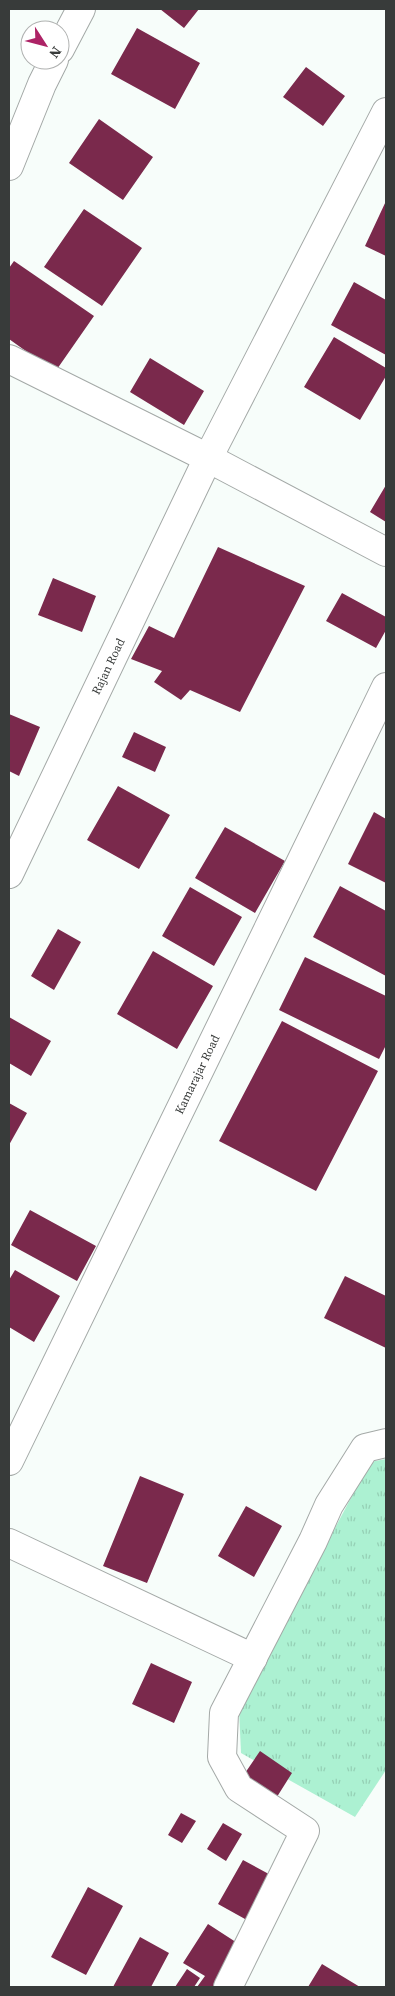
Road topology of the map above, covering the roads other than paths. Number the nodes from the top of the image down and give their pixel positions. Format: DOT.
graph roads {
  1 [pos="81,9"];
  2 [pos="70,30"];
  3 [pos="49,70"];
  4 [pos="386,112"];
  5 [pos="9,166"];
  6 [pos="9,359"];
  7 [pos="208,458"];
  8 [pos="386,552"];
  9 [pos="386,687"];
  10 [pos="9,874"];
  11 [pos="386,1443"];
  12 [pos="9,1461"];
  13 [pos="9,1542"];
  14 [pos="253,1658"];
  15 [pos="228,1987"];
  1 -- 2 [label="street"];
  3 -- 5 [label="street"];
  4 -- 7 [label="street, Rajan Road"];
  6 -- 7 [label="street"];
  7 -- 8 [label="street"];
  7 -- 10 [label="street, Rajan Road"];
  9 -- 12 [label="street, Kamarajar Road"];
  11 -- 14 [label="street"];
  13 -- 14 [label="street"];
  14 -- 15 [label="street"];
}
